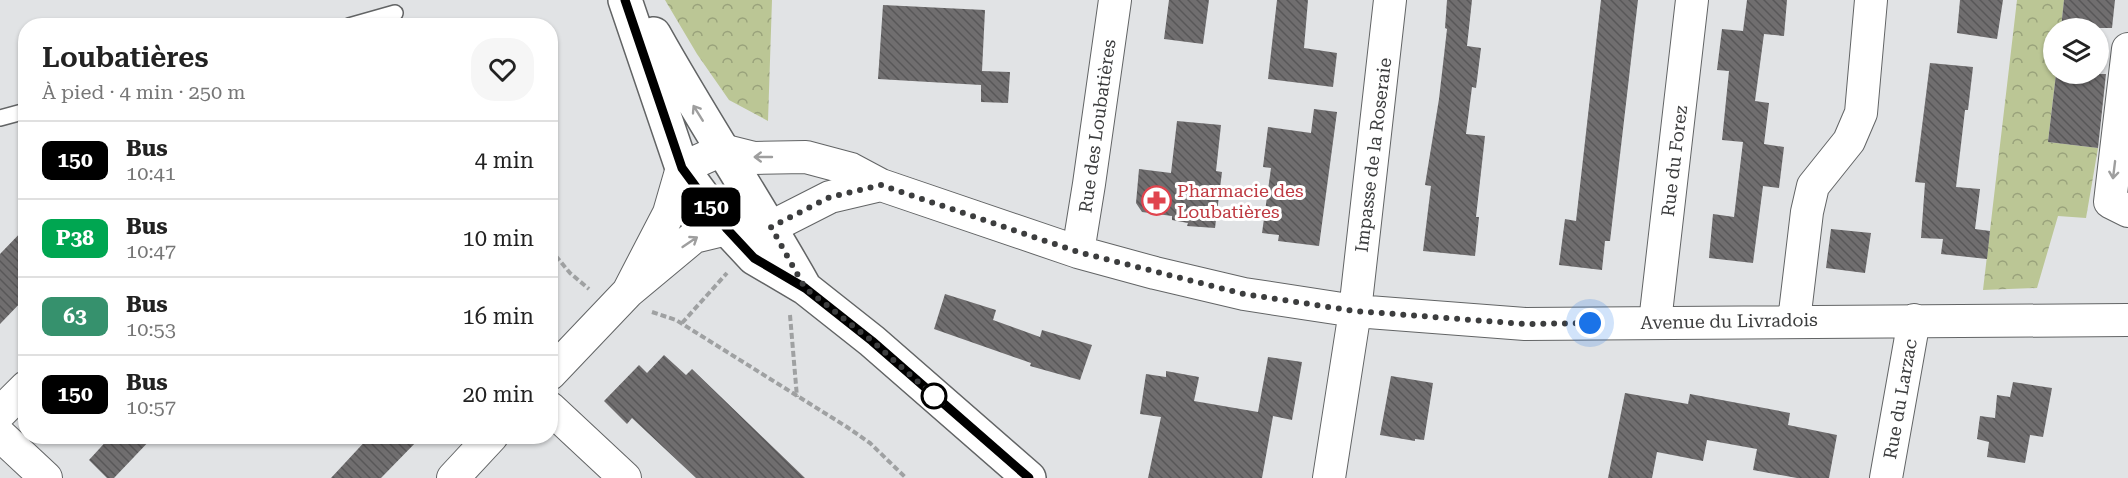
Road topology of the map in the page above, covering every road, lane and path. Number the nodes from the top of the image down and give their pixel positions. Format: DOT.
graph roads {
  1 [pos="625,0"];
  2 [pos="635,0"];
  3 [pos="1115,0"];
  4 [pos="1390,0"];
  5 [pos="1692,0"];
  6 [pos="1871,0"];
  7 [pos="395,13"];
  8 [pos="377,18"];
  9 [pos="2128,49"];
  10 [pos="18,113"];
  11 [pos="0,118"];
  12 [pos="722,150"];
  13 [pos="806,157"];
  14 [pos="682,168"];
  15 [pos="881,185"];
  16 [pos="830,197"];
  17 [pos="2128,211"];
  18 [pos="771,227"];
  19 [pos="727,229"];
  20 [pos="1078,252"];
  21 [pos="558,259"];
  22 [pos="733,265"];
  23 [pos="597,296"];
  24 [pos="797,297"];
  25 [pos="637,301"];
  26 [pos="1355,311"];
  27 [pos="1914,320"];
  28 [pos="2128,320"];
  29 [pos="1794,321"];
  30 [pos="1655,322"];
  31 [pos="682,323"];
  32 [pos="558,367"];
  33 [pos="18,395"];
  34 [pos="797,397"];
  35 [pos="0,413"];
  36 [pos="558,415"];
  37 [pos="0,435"];
  38 [pos="485,444"];
  39 [pos="46,478"];
  40 [pos="453,478"];
  41 [pos="625,478"];
  42 [pos="906,478"];
  43 [pos="1029,478"];
  44 [pos="1329,478"];
  45 [pos="1886,478"];
  1 -- 14 [label="main road"];
  12 -- 2 [label="main road, one-way"];
  3 -- 20 [label="street, Rue des Loubatières"];
  4 -- 26 [label="street, Impasse de la Roseraie"];
  5 -- 30 [label="street, Rue du Forez"];
  6 -- 29 [label="street"];
  7 -- 8 [label="lane"];
  9 -- 17 [label="street, one-way"];
  10 -- 11 [label="lane"];
  13 -- 12 [label="street, Avenue du Livradois, one-way"];
  12 -- 14 [label="street"];
  12 -- 18 [label="main road"];
  13 -- 15 [label="street, Avenue du Livradois"];
  13 -- 16 [label="street"];
  14 -- 19 [label="main road"];
  14 -- 25 [label="street"];
  15 -- 16 [label="street"];
  15 -- 20 [label="street, Avenue du Livradois"];
  16 -- 18 [label="street"];
  18 -- 19 [label="street"];
  18 -- 24 [label="main road"];
  19 -- 24 [label="main road"];
  25 -- 19 [label="street, one-way"];
  20 -- 26 [label="street, Avenue du Livradois"];
  21 -- 23 [label="path"];
  22 -- 31 [label="path"];
  24 -- 34 [label="path"];
  24 -- 43 [label="main road"];
  25 -- 31 [label="path"];
  25 -- 32 [label="street"];
  26 -- 30 [label="street, Avenue du Livradois"];
  26 -- 44 [label="street, Impasse de la Roseraie"];
  27 -- 28 [label="street, Avenue du Livradois"];
  27 -- 29 [label="street, Avenue du Livradois"];
  27 -- 45 [label="street, Rue du Larzac"];
  29 -- 30 [label="street, Avenue du Livradois"];
  31 -- 34 [label="path"];
  33 -- 35 [label="street"];
  34 -- 42 [label="path"];
  36 -- 41 [label="street"];
  37 -- 39 [label="street"];
  38 -- 40 [label="street"];
}
